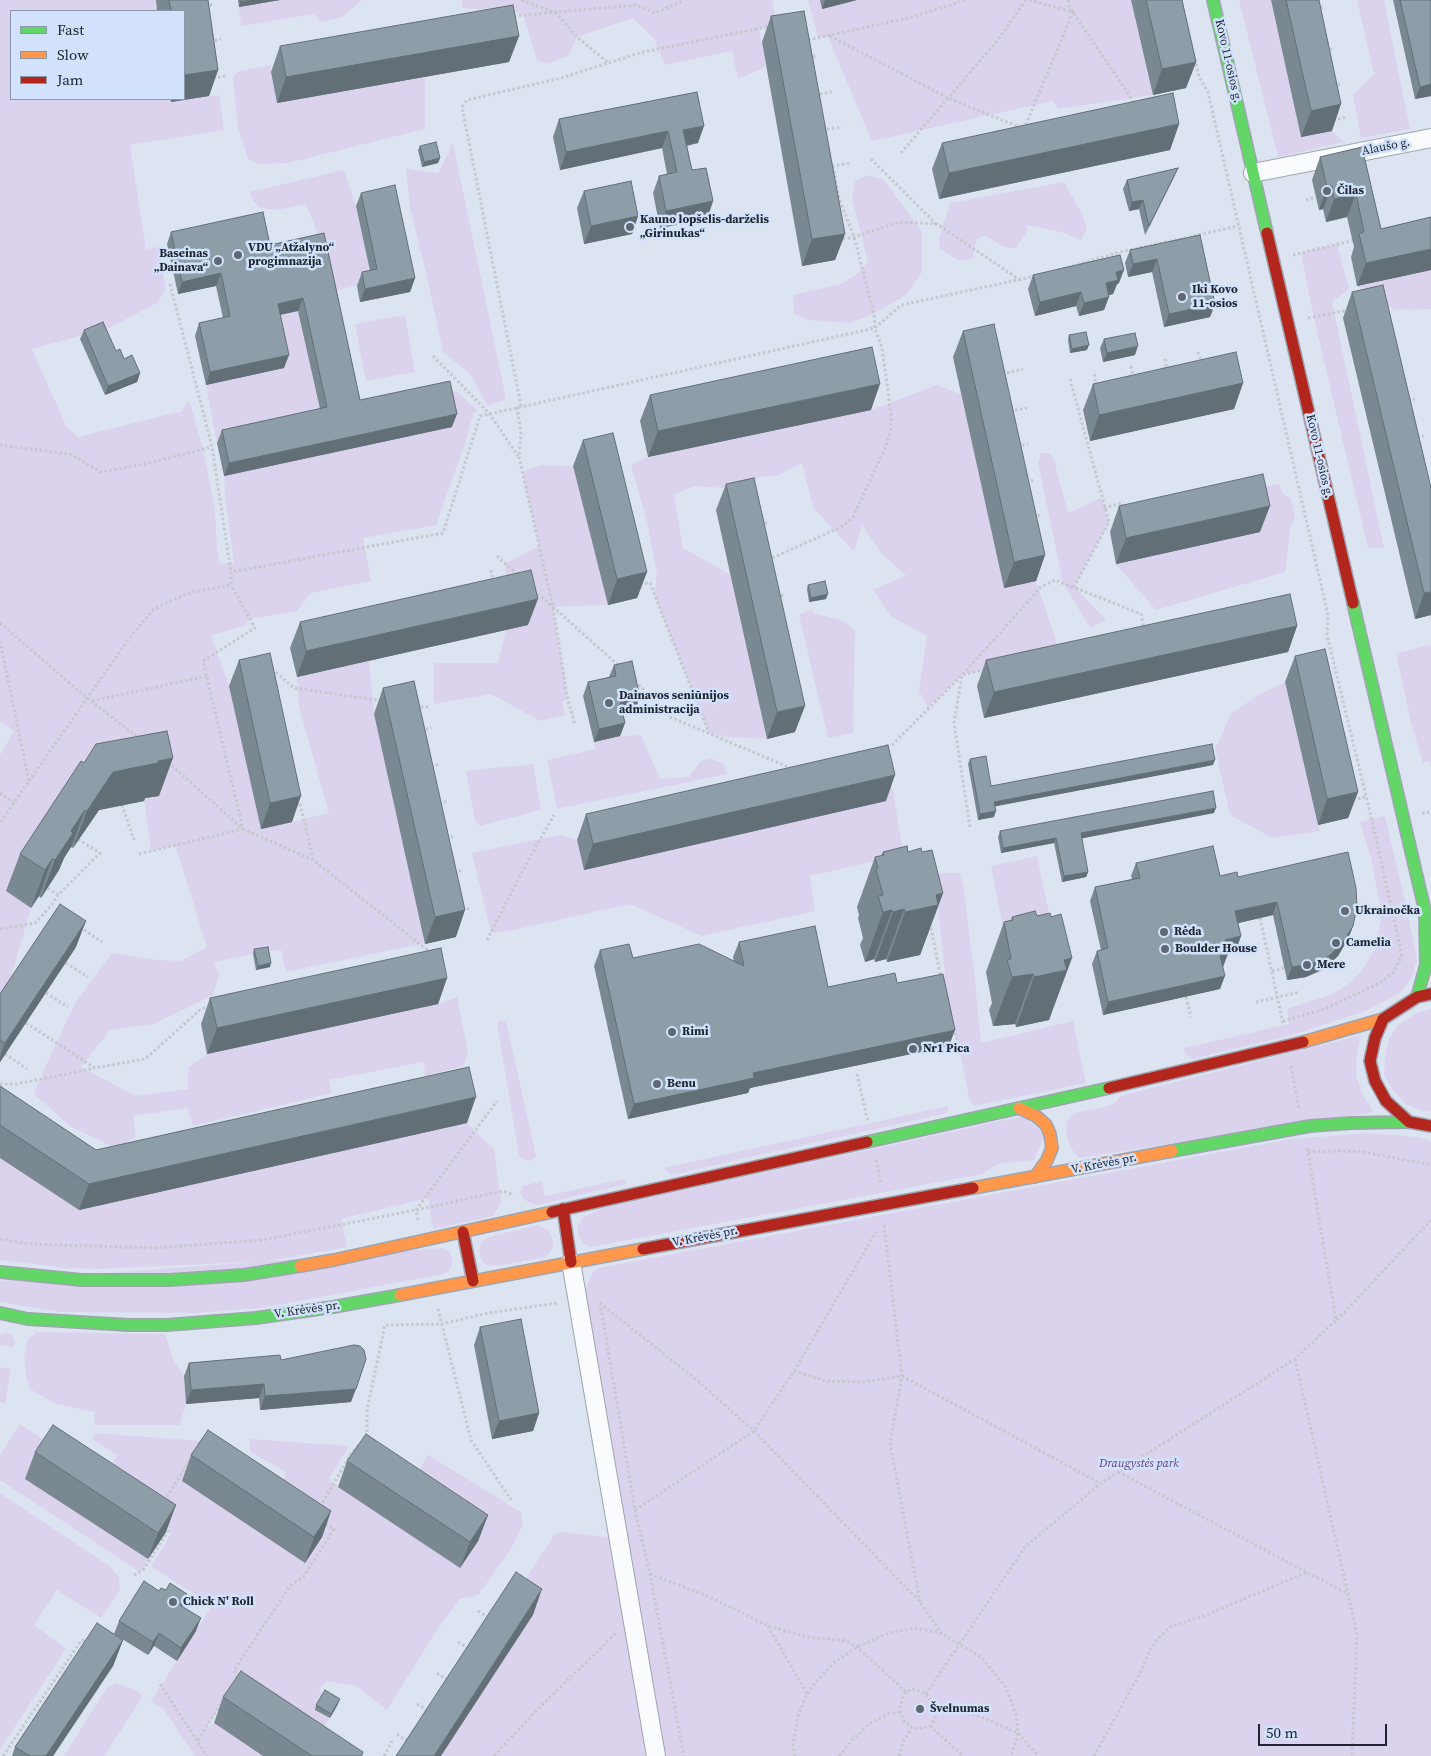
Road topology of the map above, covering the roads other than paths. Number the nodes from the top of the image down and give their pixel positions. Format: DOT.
graph roads {
  1 [pos="1214,0"];
  2 [pos="1431,138"];
  3 [pos="1253,172"];
  4 [pos="1425,911"];
  5 [pos="1431,923"];
  6 [pos="1431,994"];
  7 [pos="1417,997"];
  8 [pos="1383,1019"];
  9 [pos="1075,1096"];
  10 [pos="1019,1108"];
  11 [pos="1067,1110"];
  12 [pos="1409,1122"];
  13 [pos="1431,1126"];
  14 [pos="1070,1156"];
  15 [pos="1085,1168"];
  16 [pos="1036,1177"];
  17 [pos="563,1209"];
  18 [pos="463,1232"];
  19 [pos="572,1262"];
  20 [pos="0,1272"];
  21 [pos="473,1281"];
  22 [pos="0,1313"];
  23 [pos="656,1756"];
  1 -- 3 [label="main road, Kovo 11-osios g."];
  2 -- 3 [label="street, Alaušo g."];
  3 -- 4 [label="main road, Kovo 11-osios g."];
  4 -- 5 [label="main road, Kovo 11-osios g."];
  4 -- 7 [label="main road, Kovo 11-osios g."];
  6 -- 7 [label="main road"];
  7 -- 8 [label="main road"];
  8 -- 9 [label="main road"];
  8 -- 12 [label="main road"];
  9 -- 10 [label="main road"];
  9 -- 11 [label="main road"];
  10 -- 16 [label="main road"];
  10 -- 17 [label="main road"];
  12 -- 13 [label="main road, V. Krėvės pr."];
  12 -- 15 [label="main road, V. Krėvės pr."];
  14 -- 15 [label="main road"];
  15 -- 16 [label="main road, V. Krėvės pr."];
  16 -- 19 [label="main road, V. Krėvės pr."];
  17 -- 18 [label="main road"];
  17 -- 19 [label="main road"];
  18 -- 20 [label="main road"];
  18 -- 21 [label="main road"];
  19 -- 21 [label="main road, V. Krėvės pr."];
  19 -- 23 [label="street"];
  21 -- 22 [label="main road, V. Krėvės pr."];
}
